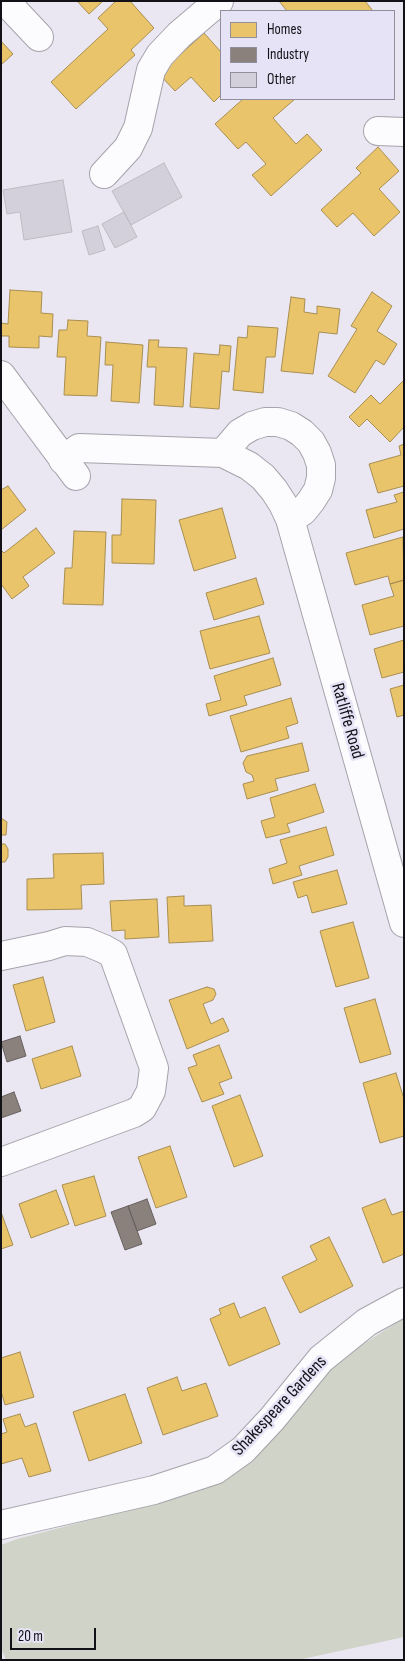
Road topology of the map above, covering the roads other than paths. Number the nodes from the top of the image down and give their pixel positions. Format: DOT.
graph roads {
  1 [pos="5,1"];
  2 [pos="219,1"];
  3 [pos="39,37"];
  4 [pos="104,174"];
  5 [pos="1,375"];
  6 [pos="223,453"];
  7 [pos="290,519"];
  8 [pos="404,923"];
  9 [pos="1,956"];
  10 [pos="1,1162"];
  11 [pos="404,1302"];
  12 [pos="1,1525"];
  1 -- 3 [label="street"];
  2 -- 4 [label="street"];
  5 -- 6 [label="street, Ratliffe Road"];
  6 -- 7 [label="street, Ratliffe Road"];
  6 -- 7 [label="street"];
  7 -- 8 [label="street, Ratliffe Road"];
  9 -- 10 [label="street"];
  11 -- 12 [label="street, Shakespeare Gardens"];
}
